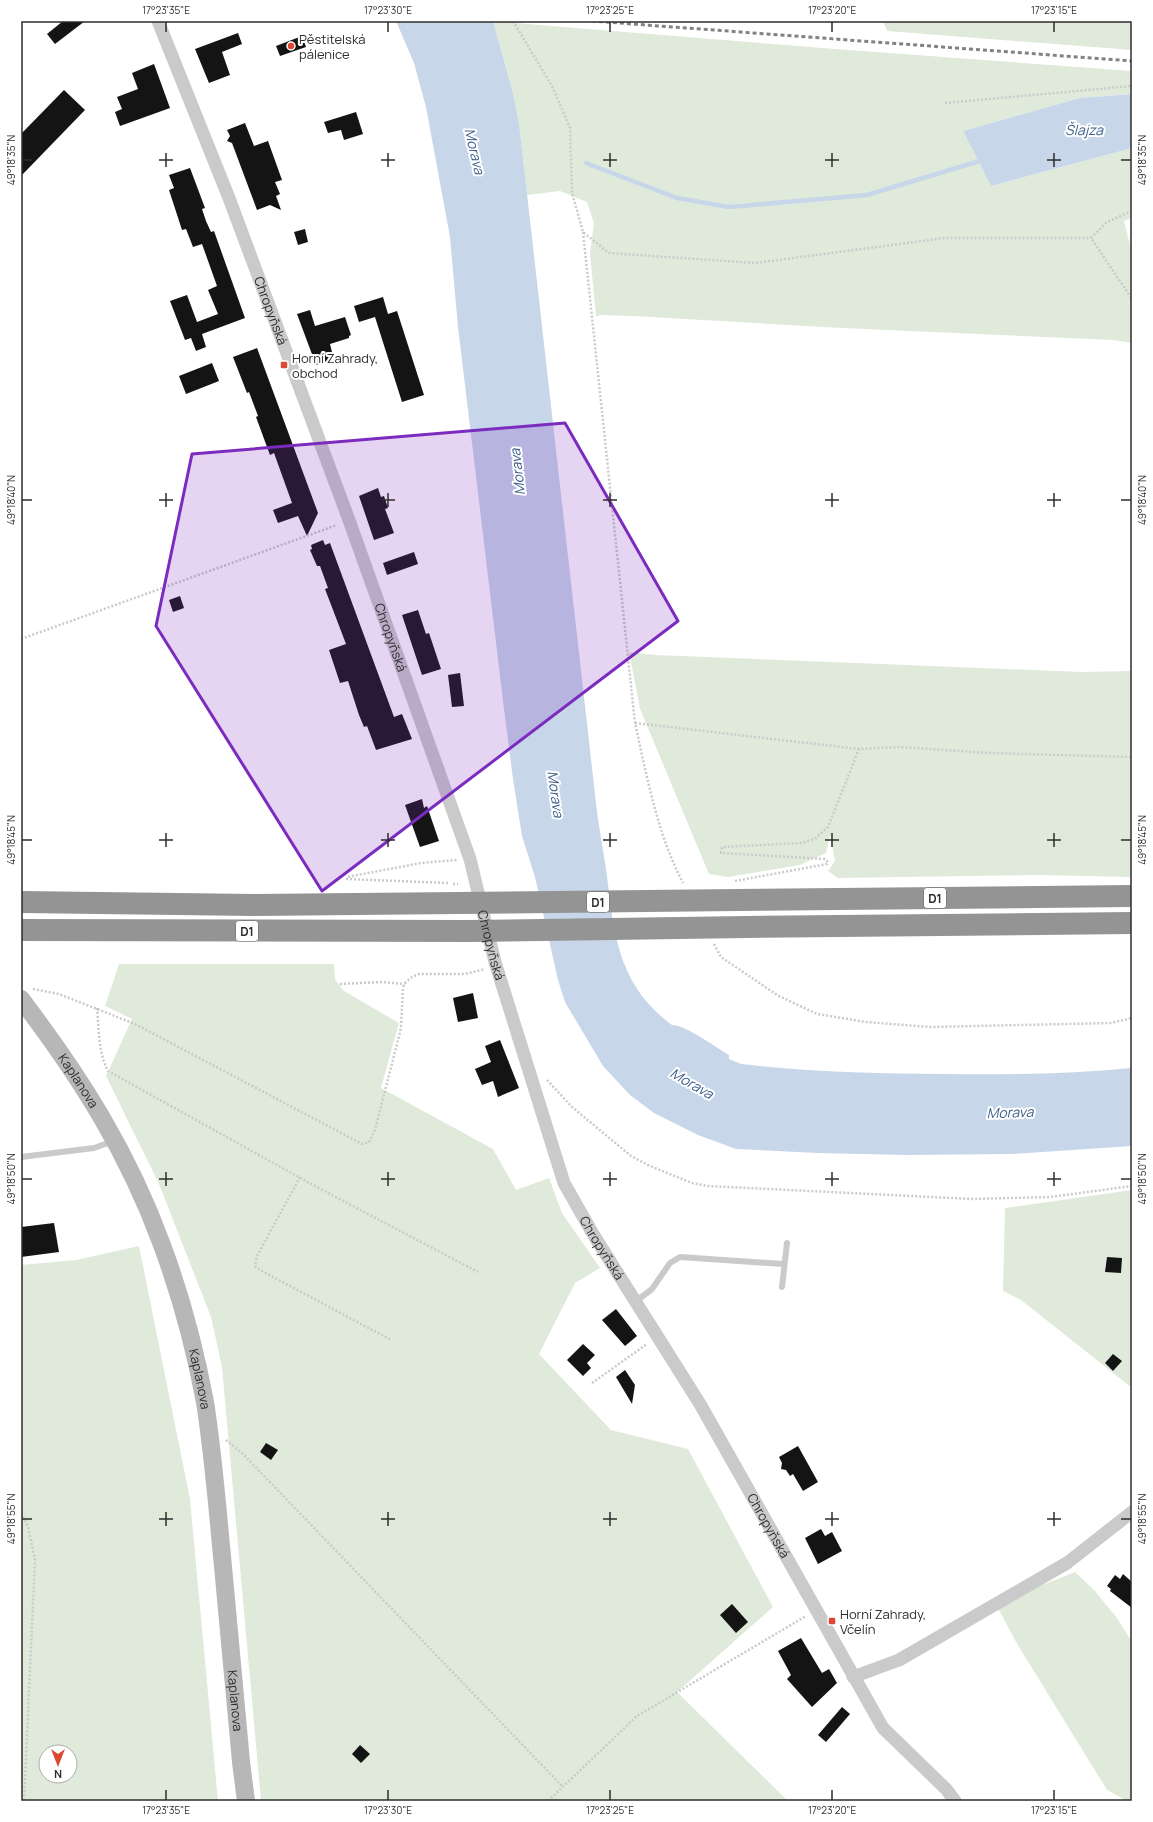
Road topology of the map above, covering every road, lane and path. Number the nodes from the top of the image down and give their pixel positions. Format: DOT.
graph roads {
  1 [pos="158,21"];
  2 [pos="513,21"];
  3 [pos="1132,86"];
  4 [pos="945,103"];
  5 [pos="1132,211"];
  6 [pos="583,232"];
  7 [pos="1091,238"];
  8 [pos="1132,299"];
  9 [pos="349,520"];
  10 [pos="21,639"];
  11 [pos="635,723"];
  12 [pos="859,748"];
  13 [pos="1132,757"];
  14 [pos="470,859"];
  15 [pos="684,885"];
  16 [pos="736,890"];
  17 [pos="455,894"];
  18 [pos="1132,896"];
  19 [pos="21,902"];
  20 [pos="1132,923"];
  21 [pos="24,930"];
  22 [pos="713,942"];
  23 [pos="495,962"];
  24 [pos="340,984"];
  25 [pos="405,984"];
  26 [pos="24,994"];
  27 [pos="97,1008"];
  28 [pos="1132,1018"];
  29 [pos="546,1079"];
  30 [pos="116,1141"];
  31 [pos="21,1157"];
  32 [pos="300,1178"];
  33 [pos="1132,1186"];
  34 [pos="787,1243"];
  35 [pos="783,1264"];
  36 [pos="478,1272"];
  37 [pos="782,1287"];
  38 [pos="635,1302"];
  39 [pos="657,1336"];
  40 [pos="391,1340"];
  41 [pos="592,1383"];
  42 [pos="210,1434"];
  43 [pos="21,1512"];
  44 [pos="1132,1512"];
  45 [pos="815,1611"];
  46 [pos="853,1677"];
  47 [pos="563,1786"];
  48 [pos="24,1801"];
  49 [pos="246,1801"];
  50 [pos="548,1801"];
  51 [pos="956,1801"];
  1 -- 9 [label="street, Chropyňská"];
  2 -- 6 [label="path"];
  3 -- 4 [label="path"];
  5 -- 7 [label="path"];
  6 -- 7 [label="path"];
  6 -- 11 [label="path"];
  7 -- 8 [label="path"];
  9 -- 10 [label="path"];
  9 -- 14 [label="street, Chropyňská"];
  11 -- 12 [label="path"];
  11 -- 15 [label="path"];
  12 -- 13 [label="path"];
  12 -- 16 [label="path"];
  14 -- 17 [label="path"];
  14 -- 23 [label="street, Chropyňská"];
  16 -- 17 [label="highway, D1, bridge"];
  16 -- 18 [label="highway, D1"];
  17 -- 19 [label="highway, D1"];
  20 -- 21 [label="highway, D1, bridge"];
  22 -- 28 [label="path"];
  23 -- 25 [label="path"];
  23 -- 38 [label="street, Chropyňská"];
  24 -- 25 [label="path"];
  25 -- 27 [label="path"];
  26 -- 27 [label="path"];
  26 -- 30 [label="main road, Kaplanova"];
  27 -- 32 [label="path"];
  29 -- 33 [label="path"];
  30 -- 31 [label="lane"];
  30 -- 42 [label="main road, Kaplanova"];
  32 -- 36 [label="path"];
  32 -- 40 [label="path"];
  34 -- 35 [label="lane"];
  35 -- 37 [label="lane"];
  35 -- 38 [label="lane"];
  38 -- 39 [label="street, Chropyňská"];
  39 -- 41 [label="path"];
  39 -- 45 [label="street, Chropyňská"];
  42 -- 47 [label="path"];
  42 -- 49 [label="main road, Kaplanova"];
  43 -- 48 [label="path"];
  44 -- 46 [label="street"];
  45 -- 46 [label="street, Chropyňská"];
  45 -- 47 [label="path"];
  46 -- 51 [label="street, Chropyňská"];
  47 -- 50 [label="path"];
}
